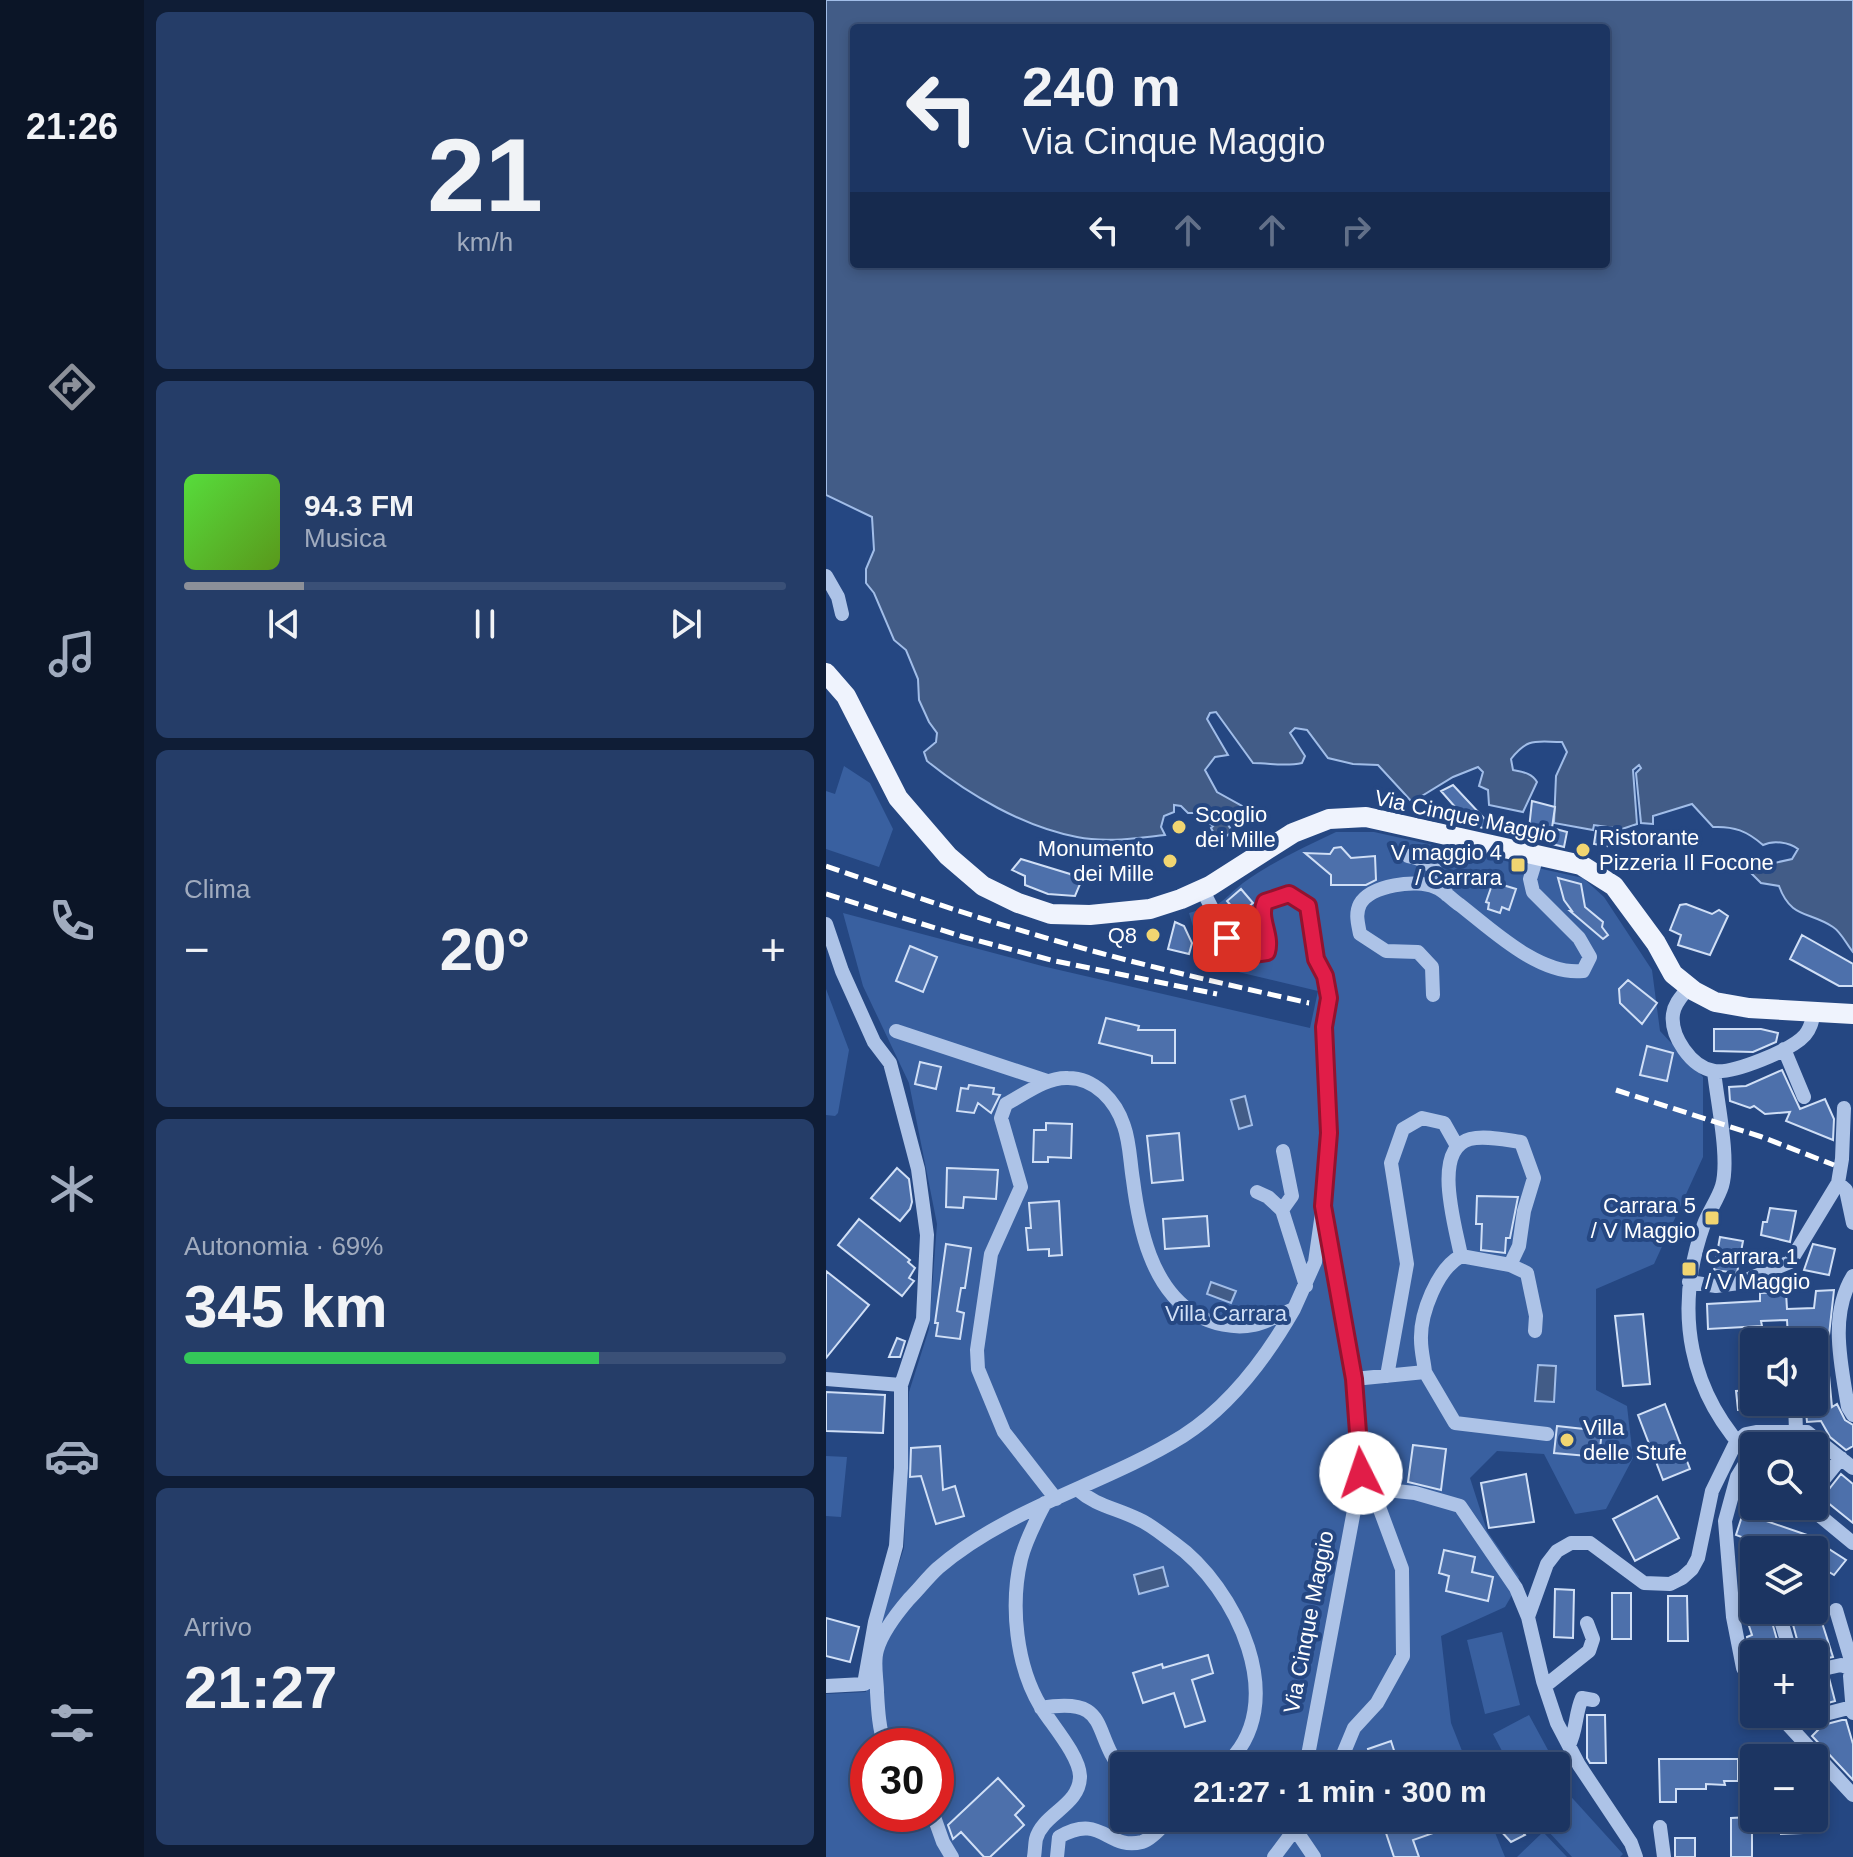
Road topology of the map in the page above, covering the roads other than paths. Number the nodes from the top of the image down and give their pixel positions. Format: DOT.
graph roads {
  1 [pos="826,576"];
  2 [pos="842,614"];
  3 [pos="826,673"];
  4 [pos="1408,856"];
  5 [pos="1537,856"];
  6 [pos="1202,889"];
  7 [pos="1447,895"];
  8 [pos="826,924"];
  9 [pos="1689,992"];
  10 [pos="1433,995"];
  11 [pos="1814,1012"];
  12 [pos="1853,1014"];
  13 [pos="896,1031"];
  14 [pos="1784,1049"];
  15 [pos="1714,1071"];
  16 [pos="1047,1081"];
  17 [pos="1804,1097"];
  18 [pos="1844,1108"];
  19 [pos="1457,1146"];
  20 [pos="1283,1151"];
  21 [pos="1838,1183"];
  22 [pos="1257,1192"];
  23 [pos="1323,1206"];
  24 [pos="1282,1210"];
  25 [pos="1853,1223"];
  26 [pos="1461,1256"];
  27 [pos="1510,1265"];
  28 [pos="1853,1276"];
  29 [pos="1689,1282"];
  30 [pos="1306,1286"];
  31 [pos="1294,1309"];
  32 [pos="1535,1331"];
  33 [pos="1425,1372"];
  34 [pos="1387,1376"];
  35 [pos="826,1379"];
  36 [pos="1354,1379"];
  37 [pos="901,1385"];
  38 [pos="1853,1415"];
  39 [pos="1795,1416"];
  40 [pos="1796,1432"];
  41 [pos="1547,1434"];
  42 [pos="1740,1439"];
  43 [pos="1736,1442"];
  44 [pos="1740,1446"];
  45 [pos="1828,1448"];
  46 [pos="1841,1458"];
  47 [pos="1853,1468"];
  48 [pos="1740,1473"];
  49 [pos="1828,1474"];
  50 [pos="1365,1488"];
  51 [pos="1077,1489"];
  52 [pos="1050,1501"];
  53 [pos="1825,1520"];
  54 [pos="1853,1543"];
  55 [pos="1836,1610"];
  56 [pos="1528,1617"];
  57 [pos="1587,1623"];
  58 [pos="1782,1624"];
  59 [pos="1787,1640"];
  60 [pos="1740,1653"];
  61 [pos="1828,1668"];
  62 [pos="1853,1669"];
  63 [pos="826,1686"];
  64 [pos="1545,1686"];
  65 [pos="1593,1700"];
  66 [pos="1852,1707"];
  67 [pos="1041,1708"];
  68 [pos="1828,1713"];
  69 [pos="1853,1715"];
  70 [pos="882,1728"];
  71 [pos="1791,1728"];
  72 [pos="1569,1745"];
  73 [pos="1113,1752"];
  74 [pos="1236,1752"];
  75 [pos="1309,1752"];
  76 [pos="1344,1752"];
  77 [pos="1853,1795"];
  78 [pos="1660,1827"];
  79 [pos="939,1832"];
  80 [pos="1156,1832"];
  81 [pos="1291,1832"];
  82 [pos="1300,1832"];
  83 [pos="952,1857"];
  84 [pos="1034,1857"];
  85 [pos="1057,1857"];
  86 [pos="1274,1857"];
  87 [pos="1314,1857"];
  88 [pos="1636,1857"];
  89 [pos="1664,1857"];
  1 -- 2 [label="street"];
  3 -- 6 [label="main road, Via Cinque Maggio"];
  4 -- 7 [label="street"];
  5 -- 6 [label="main road, Via Cinque Maggio"];
  5 -- 7 [label="street"];
  5 -- 9 [label="main road, Via Cinque Maggio"];
  6 -- 23 [label="street, Via Cinque Maggio"];
  7 -- 10 [label="street"];
  8 -- 37 [label="street"];
  9 -- 11 [label="main road, Via Cinque Maggio"];
  9 -- 15 [label="street"];
  11 -- 12 [label="main road, Via Cinque Maggio"];
  11 -- 14 [label="street"];
  13 -- 16 [label="street"];
  14 -- 15 [label="street"];
  14 -- 17 [label="street"];
  15 -- 29 [label="street"];
  16 -- 31 [label="street"];
  16 -- 52 [label="street"];
  18 -- 21 [label="street"];
  19 -- 26 [label="street"];
  19 -- 27 [label="street"];
  19 -- 34 [label="street"];
  20 -- 24 [label="street"];
  21 -- 25 [label="street"];
  21 -- 29 [label="street"];
  22 -- 24 [label="street"];
  23 -- 30 [label="street, Via Cinque Maggio"];
  23 -- 36 [label="street, Via Cinque Maggio"];
  24 -- 30 [label="street"];
  26 -- 27 [label="street"];
  26 -- 33 [label="street"];
  27 -- 32 [label="street"];
  28 -- 38 [label="street"];
  29 -- 43 [label="street"];
  30 -- 31 [label="street, Via Cinque Maggio"];
  31 -- 51 [label="street, Via Cinque Maggio"];
  33 -- 34 [label="street"];
  33 -- 41 [label="street"];
  34 -- 36 [label="street"];
  35 -- 37 [label="street"];
  36 -- 50 [label="street, Via Cinque Maggio"];
  37 -- 63 [label="street"];
  39 -- 40 [label="street"];
  42 -- 43 [label="street"];
  43 -- 44 [label="street"];
  43 -- 56 [label="street"];
  45 -- 46 [label="street"];
  46 -- 47 [label="street"];
  46 -- 49 [label="street"];
  48 -- 60 [label="street"];
  50 -- 56 [label="street"];
  50 -- 75 [label="street, Via Cinque Maggio"];
  50 -- 76 [label="street, Via Cinque Maggio"];
  51 -- 52 [label="street, Via Cinque Maggio"];
  51 -- 74 [label="street, Via Cinque Maggio"];
  52 -- 67 [label="street"];
  52 -- 70 [label="street, Via Cinque Maggio"];
  53 -- 54 [label="street"];
  55 -- 62 [label="street"];
  56 -- 64 [label="street"];
  57 -- 64 [label="street"];
  58 -- 59 [label="street"];
  61 -- 62 [label="street"];
  62 -- 66 [label="street"];
  64 -- 72 [label="street"];
  65 -- 72 [label="street"];
  66 -- 68 [label="street"];
  66 -- 69 [label="street"];
  67 -- 73 [label="street"];
  67 -- 84 [label="street"];
  71 -- 77 [label="street"];
  72 -- 88 [label="street"];
  78 -- 89 [label="street"];
  79 -- 83 [label="street"];
  80 -- 85 [label="street"];
  81 -- 86 [label="street"];
  82 -- 87 [label="street"];
}
